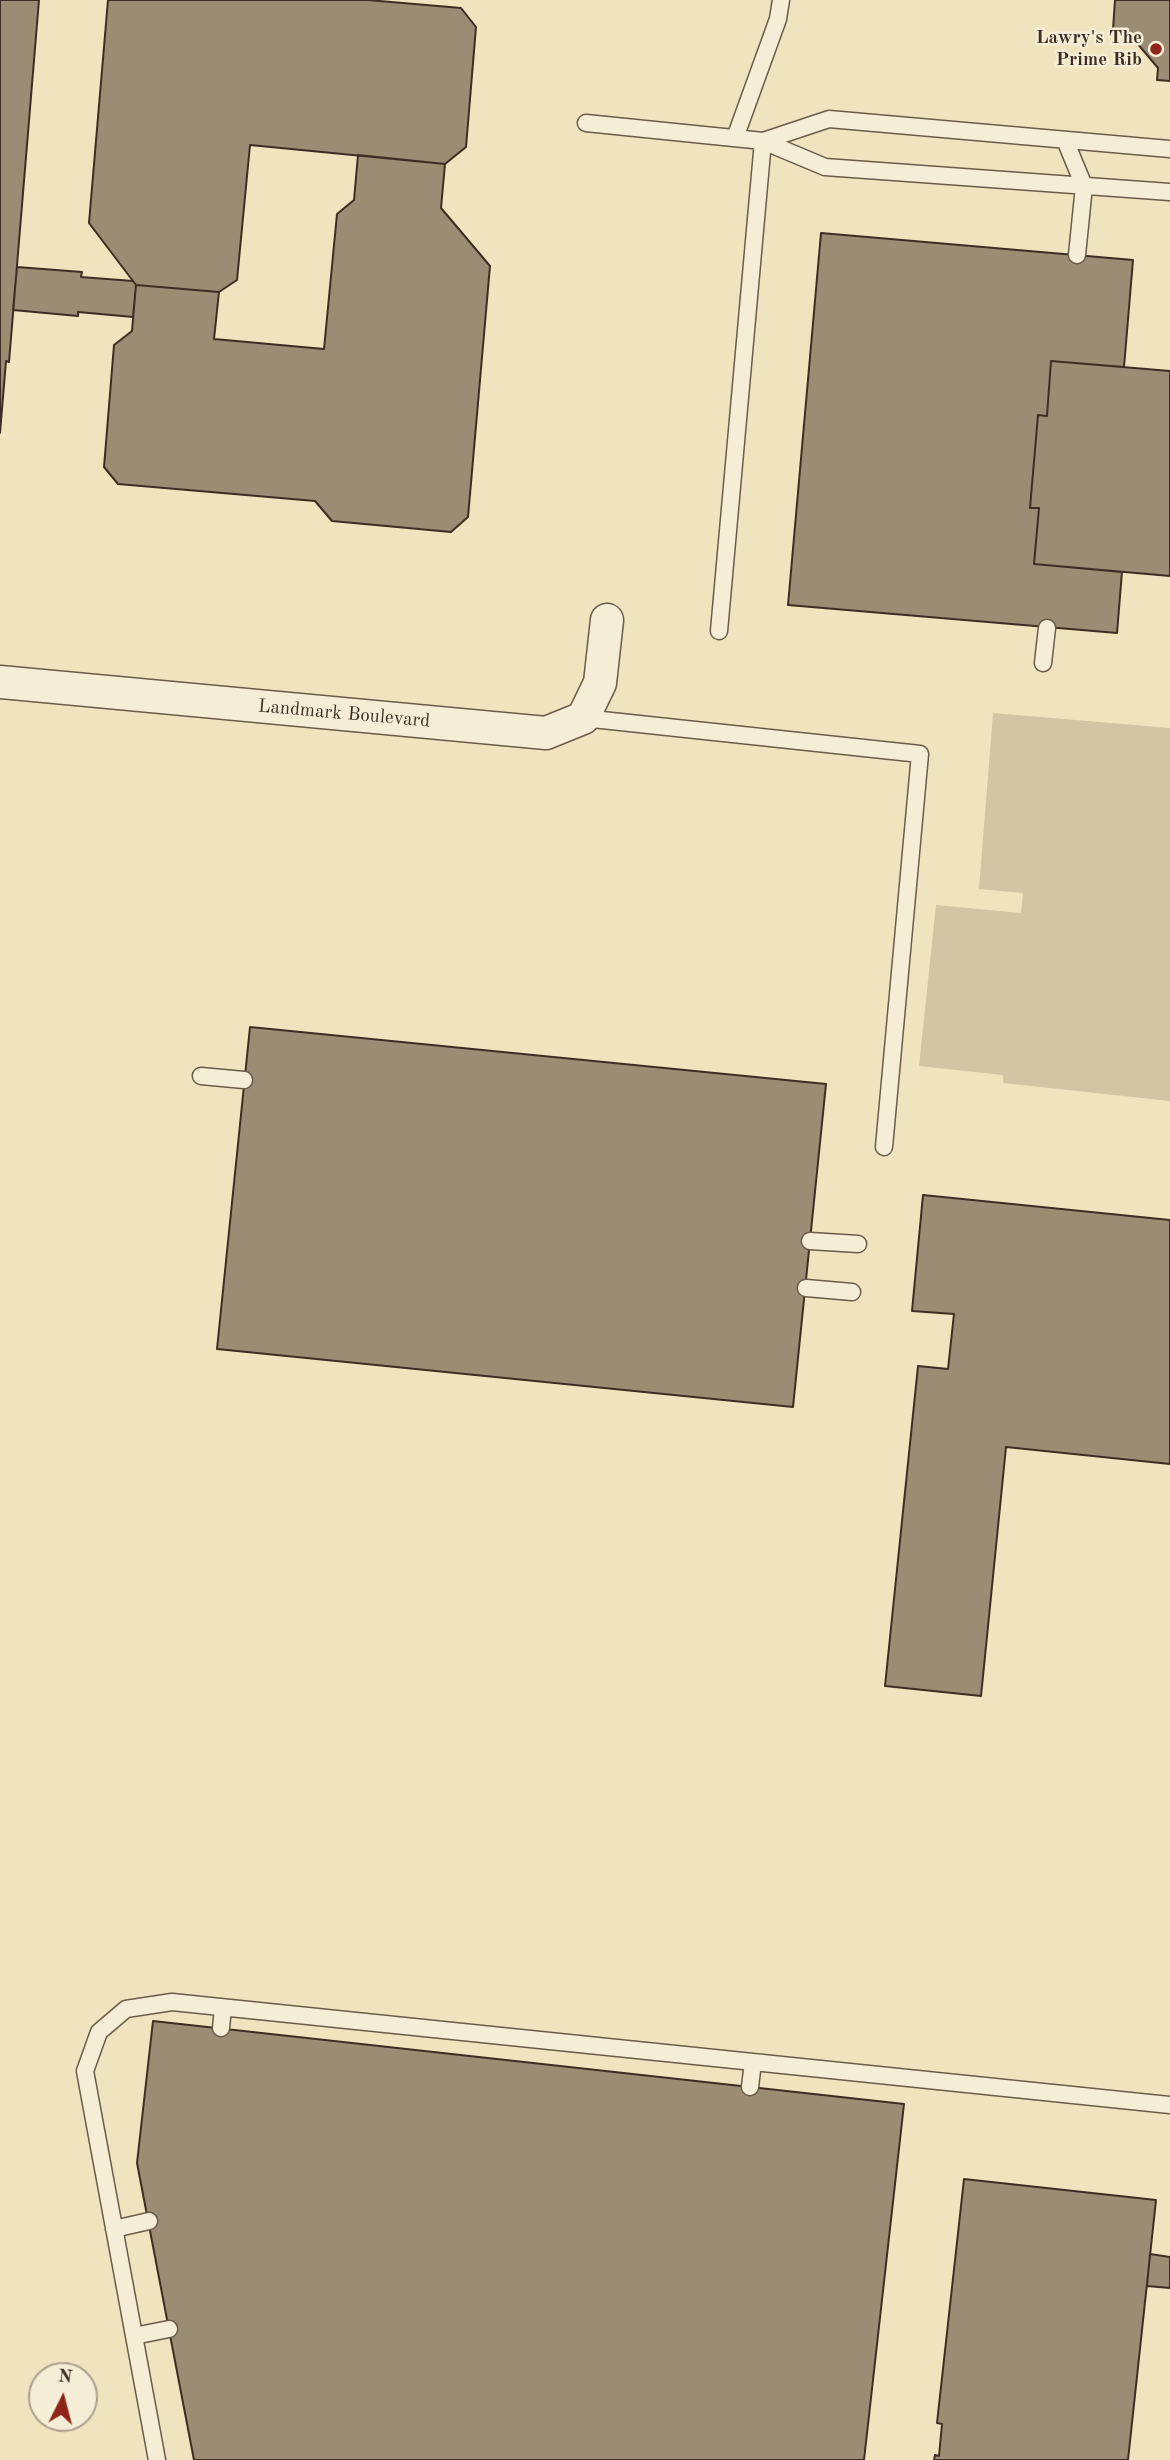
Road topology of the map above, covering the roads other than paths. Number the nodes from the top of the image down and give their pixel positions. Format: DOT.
graph roads {
  1 [pos="781,0"];
  2 [pos="586,123"];
  3 [pos="735,138"];
  4 [pos="1065,139"];
  5 [pos="763,141"];
  6 [pos="1170,149"];
  7 [pos="1084,186"];
  8 [pos="1170,192"];
  9 [pos="1077,255"];
  10 [pos="607,620"];
  11 [pos="1047,628"];
  12 [pos="719,631"];
  13 [pos="1043,663"];
  14 [pos="0,682"];
  15 [pos="583,718"];
  16 [pos="201,1076"];
  17 [pos="244,1080"];
  18 [pos="884,1147"];
  19 [pos="810,1241"];
  20 [pos="858,1244"];
  21 [pos="806,1288"];
  22 [pos="852,1292"];
  23 [pos="223,2008"];
  24 [pos="221,2028"];
  25 [pos="753,2062"];
  26 [pos="750,2087"];
  27 [pos="1170,2105"];
  28 [pos="149,2221"];
  29 [pos="114,2229"];
  30 [pos="169,2329"];
  31 [pos="134,2336"];
  32 [pos="157,2460"];
  1 -- 3 [label="lane"];
  2 -- 3 [label="lane"];
  3 -- 5 [label="lane"];
  4 -- 5 [label="lane"];
  4 -- 6 [label="lane"];
  4 -- 7 [label="lane"];
  5 -- 7 [label="lane"];
  5 -- 12 [label="lane"];
  7 -- 8 [label="lane"];
  7 -- 9 [label="lane"];
  10 -- 15 [label="street"];
  11 -- 13 [label="lane"];
  14 -- 15 [label="street, Landmark Boulevard"];
  15 -- 18 [label="lane"];
  16 -- 17 [label="lane"];
  19 -- 20 [label="lane"];
  21 -- 22 [label="lane"];
  23 -- 24 [label="lane"];
  23 -- 25 [label="lane"];
  23 -- 29 [label="lane"];
  25 -- 26 [label="lane"];
  25 -- 27 [label="lane"];
  28 -- 29 [label="lane"];
  29 -- 31 [label="lane"];
  30 -- 31 [label="lane"];
  31 -- 32 [label="lane"];
}
